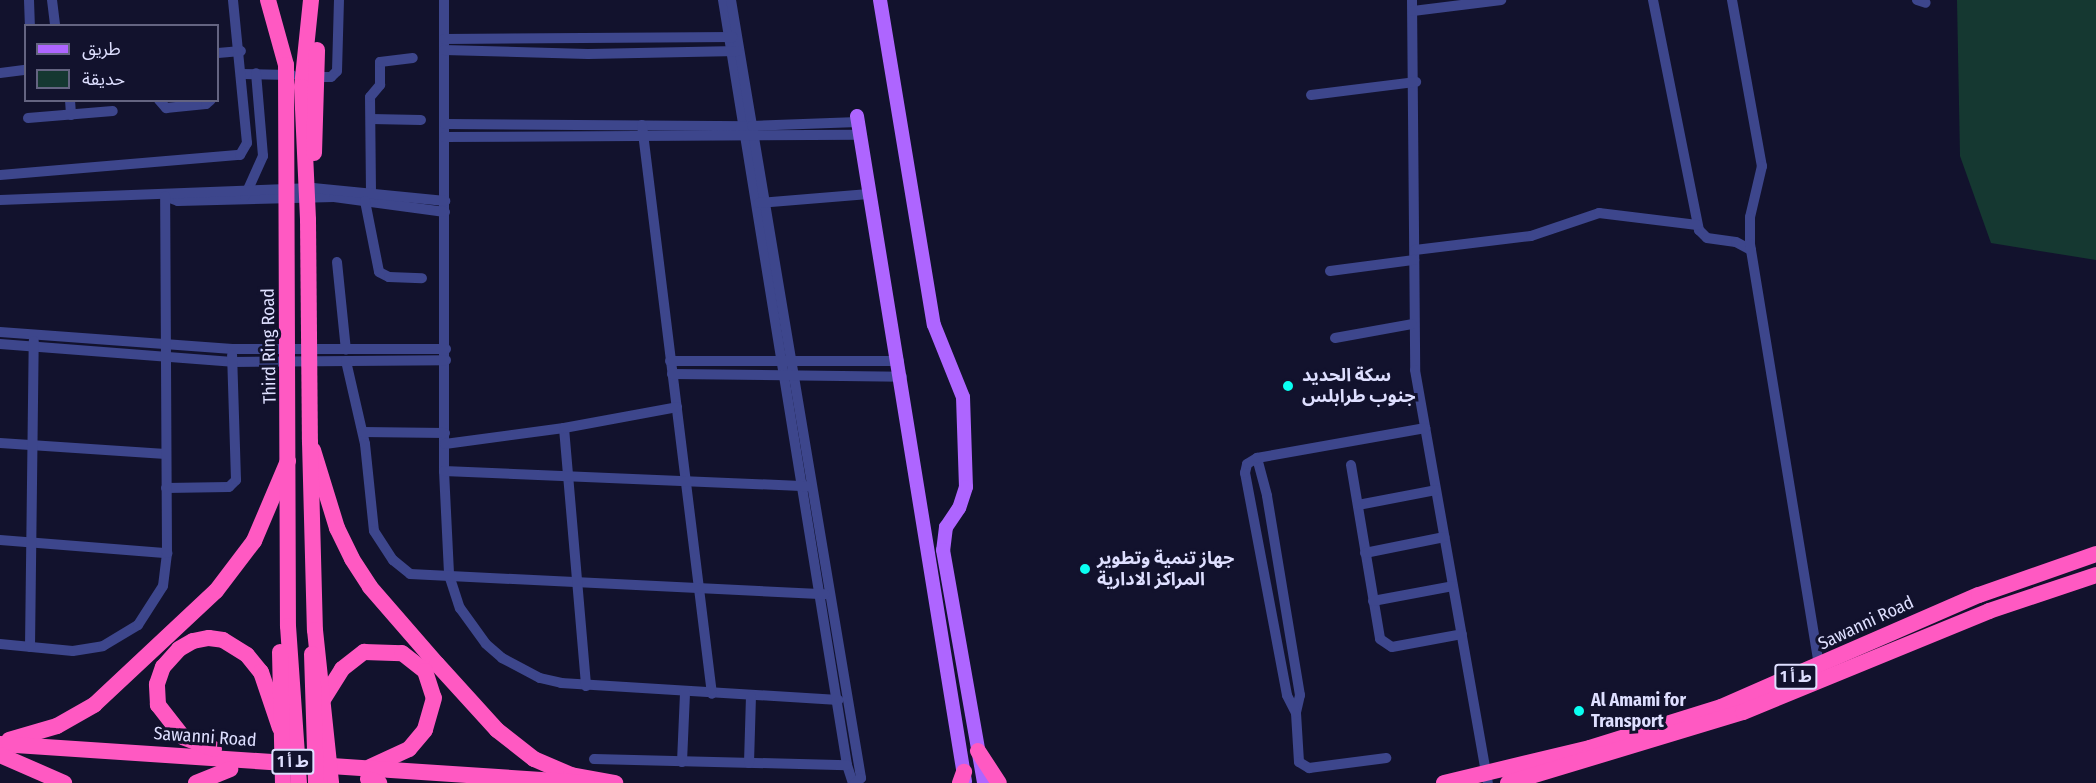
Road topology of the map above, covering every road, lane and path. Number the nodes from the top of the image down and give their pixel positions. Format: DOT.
graph roads {
  1 [pos="29,0"];
  2 [pos="52,0"];
  3 [pos="233,0"];
  4 [pos="268,0"];
  5 [pos="311,0"];
  6 [pos="319,0"];
  7 [pos="339,0"];
  8 [pos="444,0"];
  9 [pos="723,0"];
  10 [pos="731,0"];
  11 [pos="880,0"];
  12 [pos="1501,0"];
  13 [pos="1653,0"];
  14 [pos="1732,0"];
  15 [pos="1412,5"];
  16 [pos="30,24"];
  17 [pos="55,24"];
  18 [pos="733,37"];
  19 [pos="444,45"];
  20 [pos="241,51"];
  21 [pos="735,51"];
  22 [pos="219,53"];
  23 [pos="413,58"];
  24 [pos="24,70"];
  25 [pos="0,73"];
  26 [pos="256,73"];
  27 [pos="241,74"];
  28 [pos="1416,82"];
  29 [pos="1311,95"];
  30 [pos="70,102"];
  31 [pos="161,102"];
  32 [pos="208,102"];
  33 [pos="113,111"];
  34 [pos="71,115"];
  35 [pos="28,118"];
  36 [pos="371,119"];
  37 [pos="421,120"];
  38 [pos="445,124"];
  39 [pos="858,124"];
  40 [pos="642,125"];
  41 [pos="748,132"];
  42 [pos="444,137"];
  43 [pos="643,137"];
  44 [pos="0,175"];
  45 [pos="870,194"];
  46 [pos="245,195"];
  47 [pos="165,196"];
  48 [pos="368,196"];
  49 [pos="0,200"];
  50 [pos="760,203"];
  51 [pos="445,207"];
  52 [pos="308,219"];
  53 [pos="1697,225"];
  54 [pos="1751,250"];
  55 [pos="1414,255"];
  56 [pos="337,262"];
  57 [pos="1330,271"];
  58 [pos="422,278"];
  59 [pos="1412,324"];
  60 [pos="0,332"];
  61 [pos="1335,338"];
  62 [pos="34,341"];
  63 [pos="0,344"];
  64 [pos="166,345"];
  65 [pos="232,349"];
  66 [pos="346,350"];
  67 [pos="446,354"];
  68 [pos="167,359"];
  69 [pos="346,361"];
  70 [pos="670,361"];
  71 [pos="899,361"];
  72 [pos="232,362"];
  73 [pos="787,363"];
  74 [pos="672,374"];
  75 [pos="789,376"];
  76 [pos="902,376"];
  77 [pos="677,407"];
  78 [pos="564,428"];
  79 [pos="1425,428"];
  80 [pos="363,432"];
  81 [pos="445,438"];
  82 [pos="310,442"];
  83 [pos="0,443"];
  84 [pos="33,446"];
  85 [pos="166,454"];
  86 [pos="290,454"];
  87 [pos="1257,458"];
  88 [pos="1351,465"];
  89 [pos="444,471"];
  90 [pos="570,476"];
  91 [pos="685,481"];
  92 [pos="806,486"];
  93 [pos="166,488"];
  94 [pos="1436,490"];
  95 [pos="1358,505"];
  96 [pos="1444,537"];
  97 [pos="0,540"];
  98 [pos="32,542"];
  99 [pos="167,553"];
  100 [pos="1365,553"];
  101 [pos="2096,554"];
  102 [pos="449,575"];
  103 [pos="2096,575"];
  104 [pos="579,582"];
  105 [pos="1453,586"];
  106 [pos="699,588"];
  107 [pos="824,594"];
  108 [pos="1373,601"];
  109 [pos="955,621"];
  110 [pos="938,622"];
  111 [pos="288,626"];
  112 [pos="315,630"];
  113 [pos="1462,634"];
  114 [pos="0,644"];
  115 [pos="30,647"];
  116 [pos="1819,666"];
  117 [pos="586,686"];
  118 [pos="685,692"];
  119 [pos="712,694"];
  120 [pos="752,696"];
  121 [pos="324,698"];
  122 [pos="838,700"];
  123 [pos="1296,713"];
  124 [pos="280,729"];
  125 [pos="0,743"];
  126 [pos="978,751"];
  127 [pos="0,754"];
  128 [pos="1386,758"];
  129 [pos="594,759"];
  130 [pos="274,761"];
  131 [pos="682,762"];
  132 [pos="749,763"];
  133 [pos="847,765"];
  134 [pos="230,769"];
  135 [pos="371,777"];
  136 [pos="1487,778"];
  137 [pos="963,779"];
  138 [pos="1526,781"];
  139 [pos="64,783"];
  140 [pos="196,783"];
  141 [pos="283,783"];
  142 [pos="299,783"];
  143 [pos="316,783"];
  144 [pos="331,783"];
  145 [pos="424,783"];
  146 [pos="587,783"];
  147 [pos="615,783"];
  148 [pos="854,783"];
  149 [pos="984,783"];
  150 [pos="999,783"];
  151 [pos="1444,783"];
  152 [pos="1508,783"];
  1 -- 16 [label="street"];
  2 -- 17 [label="street"];
  3 -- 20 [label="street"];
  4 -- 86 [label="highway, Third Ring Road, bridge"];
  5 -- 52 [label="highway, bridge"];
  6 -- 52 [label="highway, bridge"];
  7 -- 26 [label="street"];
  8 -- 19 [label="street"];
  9 -- 18 [label="street"];
  10 -- 18 [label="street"];
  11 -- 109 [label="main road"];
  12 -- 15 [label="street"];
  13 -- 53 [label="street"];
  14 -- 54 [label="street"];
  15 -- 28 [label="street"];
  18 -- 19 [label="street"];
  18 -- 21 [label="street"];
  19 -- 21 [label="street"];
  19 -- 38 [label="street"];
  20 -- 22 [label="street"];
  20 -- 27 [label="street"];
  21 -- 41 [label="street"];
  23 -- 36 [label="street"];
  24 -- 25 [label="street"];
  26 -- 27 [label="street"];
  26 -- 46 [label="street"];
  27 -- 44 [label="street"];
  28 -- 29 [label="street"];
  28 -- 55 [label="street"];
  30 -- 34 [label="street"];
  31 -- 32 [label="street"];
  33 -- 34 [label="street"];
  34 -- 35 [label="street"];
  36 -- 37 [label="street"];
  36 -- 48 [label="street"];
  38 -- 40 [label="street"];
  38 -- 42 [label="street"];
  39 -- 41 [label="street"];
  39 -- 45 [label="main road"];
  40 -- 41 [label="street"];
  40 -- 43 [label="street"];
  41 -- 43 [label="street"];
  41 -- 50 [label="street"];
  42 -- 43 [label="street"];
  42 -- 51 [label="street"];
  43 -- 70 [label="street"];
  45 -- 50 [label="street"];
  45 -- 71 [label="main road"];
  46 -- 47 [label="street"];
  46 -- 48 [label="street"];
  47 -- 49 [label="street"];
  47 -- 64 [label="street"];
  48 -- 51 [label="street"];
  48 -- 58 [label="street"];
  50 -- 73 [label="street"];
  51 -- 67 [label="street"];
  52 -- 82 [label="highway, bridge"];
  53 -- 54 [label="street"];
  53 -- 55 [label="street"];
  54 -- 116 [label="street"];
  55 -- 57 [label="street"];
  55 -- 59 [label="street"];
  56 -- 66 [label="street"];
  59 -- 61 [label="street"];
  59 -- 79 [label="street"];
  60 -- 62 [label="street"];
  62 -- 63 [label="street"];
  62 -- 64 [label="street"];
  62 -- 68 [label="street"];
  62 -- 84 [label="street"];
  64 -- 65 [label="street"];
  64 -- 68 [label="street"];
  65 -- 66 [label="street"];
  65 -- 72 [label="street"];
  66 -- 67 [label="street"];
  67 -- 69 [label="street"];
  67 -- 81 [label="street"];
  68 -- 72 [label="street"];
  68 -- 85 [label="street"];
  69 -- 72 [label="street"];
  69 -- 80 [label="street"];
  70 -- 73 [label="street"];
  70 -- 74 [label="street"];
  71 -- 73 [label="street"];
  71 -- 76 [label="main road"];
  72 -- 93 [label="street"];
  73 -- 75 [label="street"];
  74 -- 75 [label="street"];
  74 -- 77 [label="street"];
  75 -- 76 [label="street"];
  75 -- 92 [label="street"];
  76 -- 110 [label="main road"];
  77 -- 78 [label="street"];
  77 -- 91 [label="street"];
  78 -- 81 [label="street"];
  78 -- 90 [label="street"];
  79 -- 87 [label="street"];
  79 -- 94 [label="street"];
  80 -- 81 [label="street"];
  80 -- 102 [label="street"];
  81 -- 89 [label="street"];
  82 -- 112 [label="highway, bridge"];
  82 -- 147 [label="highway, bridge"];
  83 -- 84 [label="street"];
  84 -- 85 [label="street"];
  84 -- 98 [label="street"];
  85 -- 93 [label="street"];
  86 -- 111 [label="highway, Third Ring Road, bridge"];
  86 -- 125 [label="highway"];
  87 -- 123 [label="street"];
  87 -- 123 [label="street"];
  88 -- 95 [label="street"];
  89 -- 90 [label="street"];
  89 -- 102 [label="street"];
  90 -- 91 [label="street"];
  90 -- 104 [label="street"];
  91 -- 92 [label="street"];
  91 -- 106 [label="street"];
  92 -- 107 [label="street"];
  93 -- 99 [label="street"];
  94 -- 95 [label="street"];
  94 -- 96 [label="street"];
  95 -- 100 [label="street"];
  96 -- 100 [label="street"];
  96 -- 105 [label="street"];
  97 -- 98 [label="street"];
  98 -- 99 [label="street"];
  98 -- 115 [label="street"];
  99 -- 115 [label="street"];
  100 -- 108 [label="street"];
  101 -- 116 [label="highway, Sawanni Road / ط أ 1"];
  102 -- 104 [label="street"];
  102 -- 117 [label="street"];
  103 -- 138 [label="highway, Sawanni Road / ط أ 1"];
  104 -- 106 [label="street"];
  104 -- 117 [label="street"];
  105 -- 108 [label="street"];
  105 -- 113 [label="street"];
  106 -- 107 [label="street"];
  106 -- 119 [label="street"];
  107 -- 122 [label="street"];
  107 -- 148 [label="street"];
  108 -- 113 [label="street"];
  109 -- 110 [label="main road"];
  109 -- 126 [label="main road"];
  110 -- 137 [label="main road"];
  111 -- 124 [label="highway, Third Ring Road, bridge"];
  111 -- 142 [label="highway, Third Ring Road, bridge"];
  112 -- 121 [label="highway, bridge"];
  112 -- 143 [label="highway, bridge"];
  113 -- 136 [label="street"];
  114 -- 115 [label="street"];
  116 -- 136 [label="highway, Sawanni Road / ط أ 1"];
  117 -- 118 [label="street"];
  118 -- 119 [label="street"];
  118 -- 131 [label="street"];
  119 -- 120 [label="street"];
  120 -- 122 [label="street"];
  120 -- 132 [label="street"];
  121 -- 135 [label="highway"];
  121 -- 144 [label="highway, bridge"];
  122 -- 133 [label="street"];
  123 -- 128 [label="street"];
  124 -- 130 [label="highway"];
  124 -- 141 [label="highway, Third Ring Road, bridge"];
  125 -- 130 [label="highway, Sawanni Road / ط أ 1"];
  126 -- 149 [label="main road"];
  126 -- 150 [label="highway"];
  127 -- 134 [label="highway, Sawanni Road / ط أ 1"];
  127 -- 139 [label="highway"];
  129 -- 131 [label="street"];
  130 -- 135 [label="highway, Sawanni Road / ط أ 1"];
  131 -- 132 [label="street"];
  132 -- 133 [label="street"];
  133 -- 148 [label="street"];
  134 -- 135 [label="highway, Sawanni Road / ط أ 1"];
  134 -- 140 [label="highway"];
  135 -- 145 [label="highway, Sawanni Road / ط أ 1"];
  135 -- 146 [label="highway, Sawanni Road / ط أ 1"];
  136 -- 151 [label="highway, Sawanni Road / ط أ 1"];
  138 -- 152 [label="highway, Sawanni Road / ط أ 1"];
}
